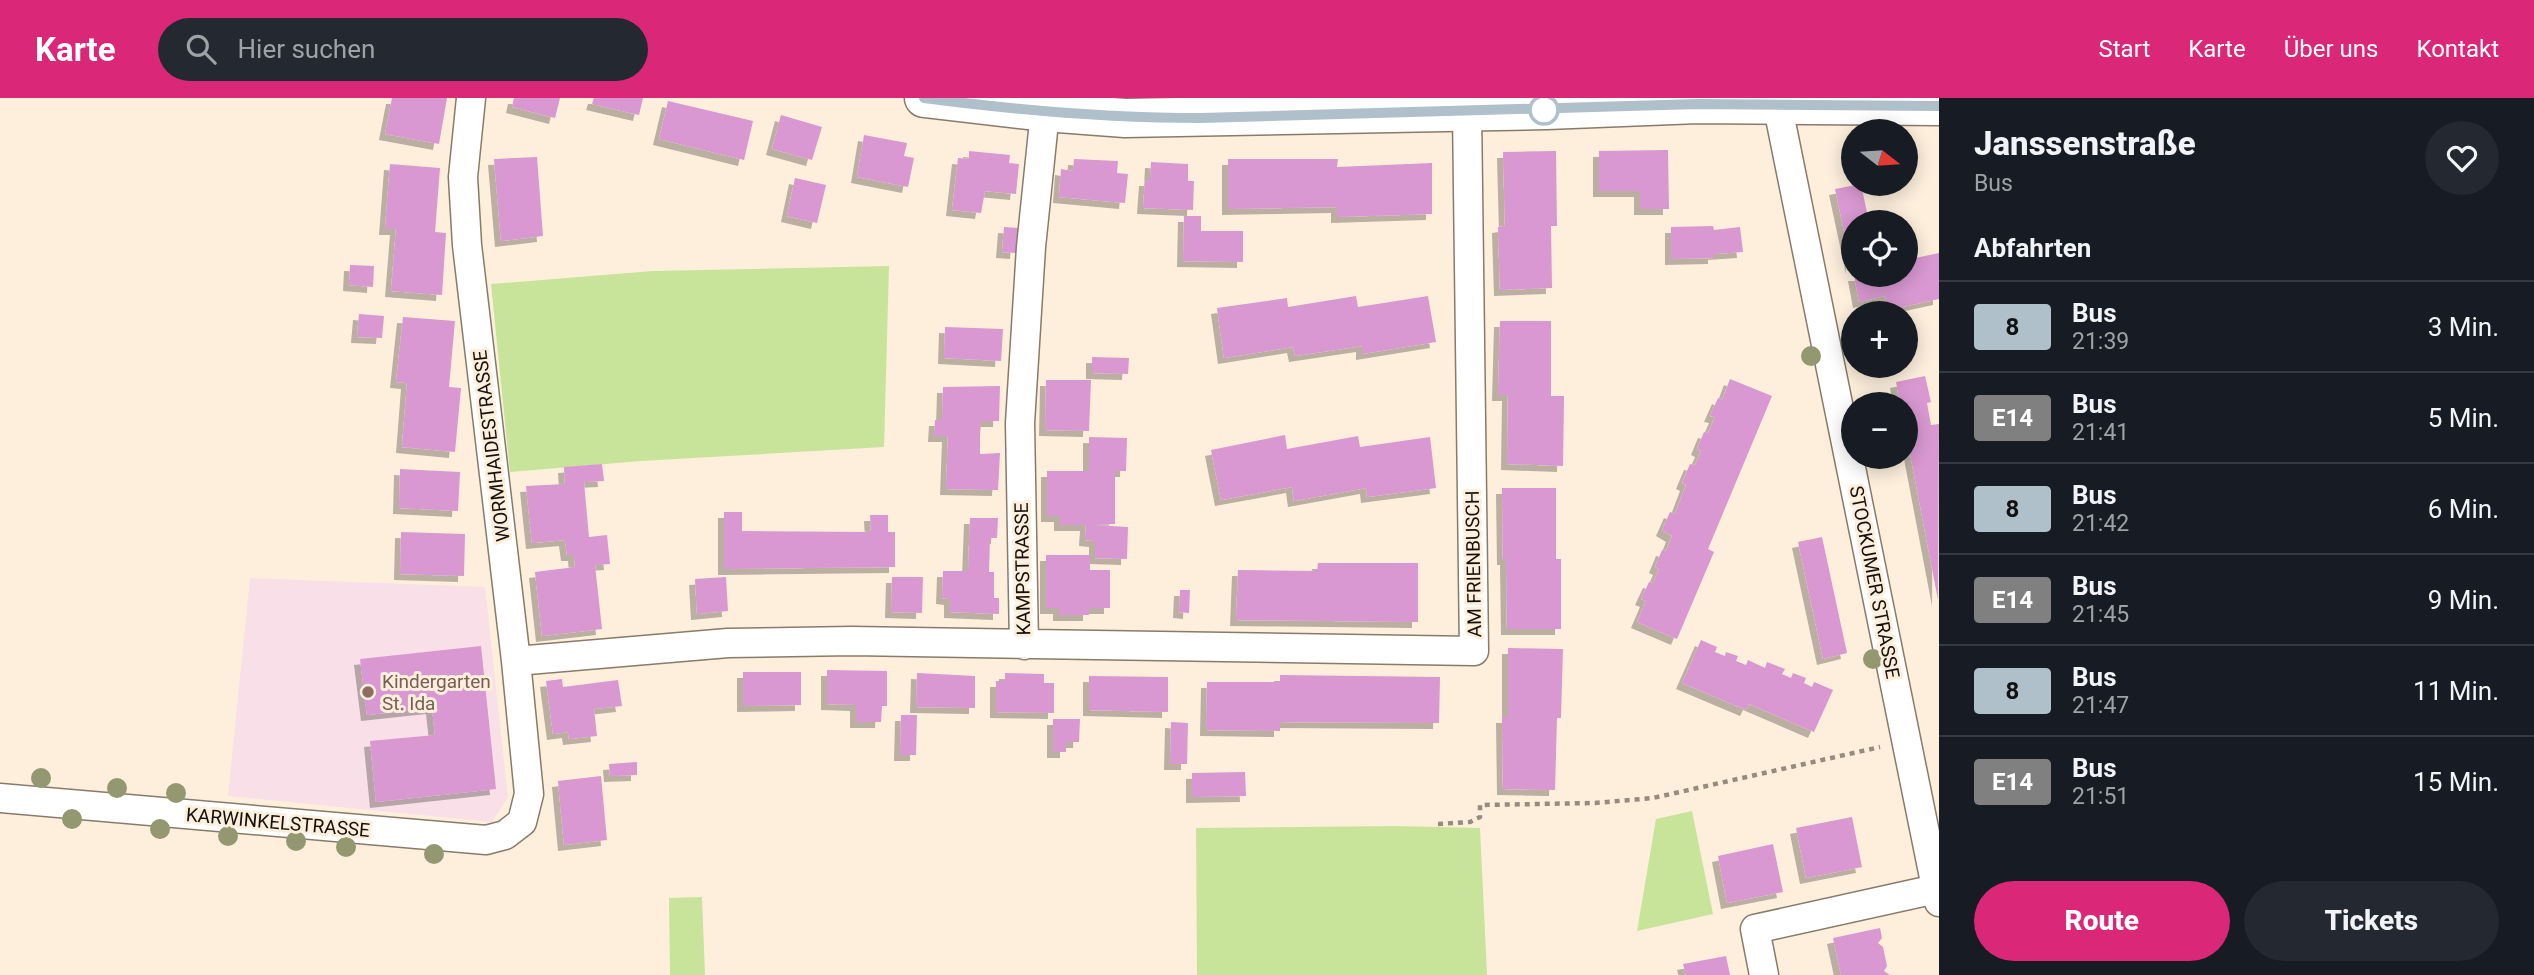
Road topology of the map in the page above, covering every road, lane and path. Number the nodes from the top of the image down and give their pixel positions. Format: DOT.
graph roads {
  1 [pos="471,98"];
  2 [pos="924,98"];
  3 [pos="1777,102"];
  4 [pos="1939,106"];
  5 [pos="1467,111"];
  6 [pos="1045,112"];
  7 [pos="1024,645"];
  8 [pos="516,661"];
  9 [pos="1868,749"];
  10 [pos="529,794"];
  11 [pos="0,798"];
  12 [pos="1438,824"];
  13 [pos="1938,895"];
  14 [pos="1764,975"];
  1 -- 8 [label="street, WORMHAIDESTRASSE"];
  2 -- 6 [label="main road"];
  3 -- 4 [label="main road"];
  3 -- 5 [label="main road"];
  3 -- 13 [label="street, STOCKUMER STRASSE"];
  5 -- 6 [label="main road"];
  5 -- 7 [label="street, AM FRIENBUSCH"];
  6 -- 7 [label="street, KAMPSTRASSE"];
  7 -- 8 [label="street, KAMPSTRASSE"];
  8 -- 10 [label="street, WORMHAIDESTRASSE"];
  9 -- 12 [label="path"];
  10 -- 11 [label="street, KARWINKELSTRASSE"];
  13 -- 14 [label="street"];
}
